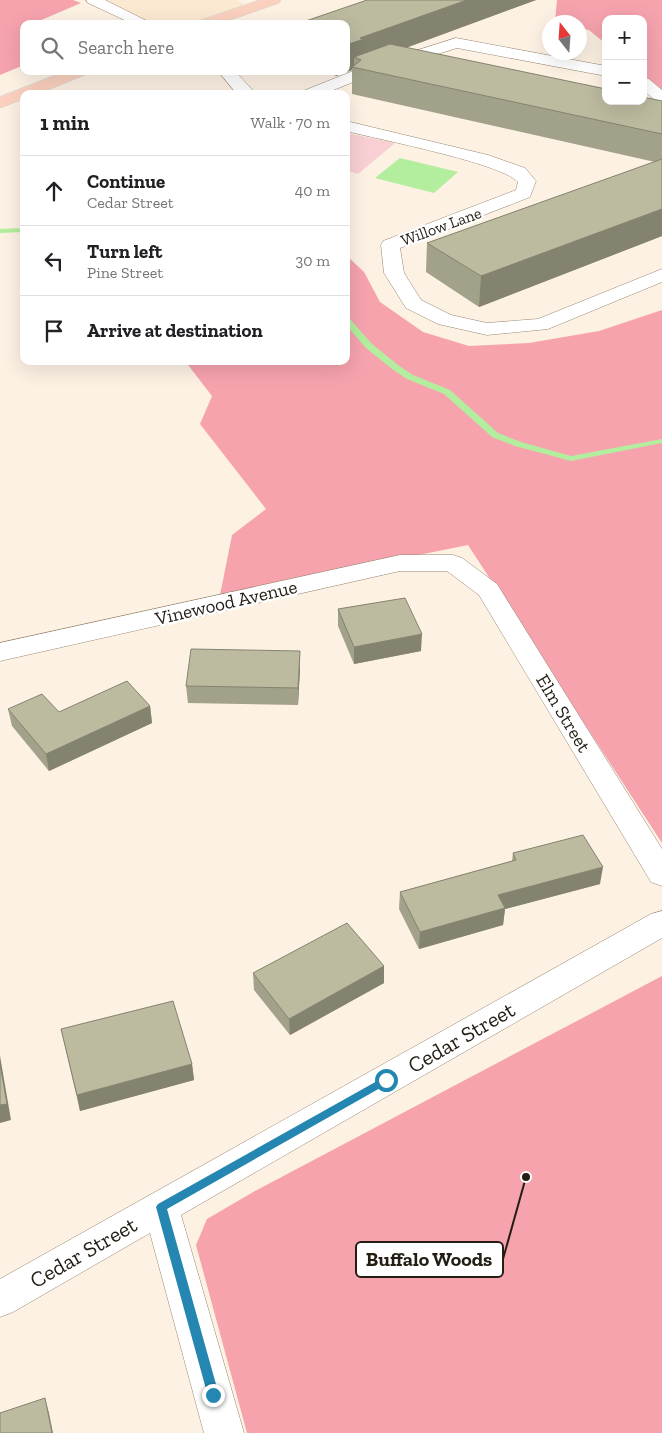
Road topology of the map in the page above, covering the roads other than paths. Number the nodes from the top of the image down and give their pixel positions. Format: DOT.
graph roads {
  1 [pos="93,0"];
  2 [pos="274,0"];
  3 [pos="137,20"];
  4 [pos="216,20"];
  5 [pos="602,71"];
  6 [pos="71,75"];
  7 [pos="230,75"];
  8 [pos="647,85"];
  9 [pos="33,90"];
  10 [pos="244,90"];
  11 [pos="319,90"];
  12 [pos="20,95"];
  13 [pos="662,98"];
  14 [pos="0,103"];
  15 [pos="350,127"];
  16 [pos="662,275"];
  17 [pos="453,563"];
  18 [pos="0,652"];
  19 [pos="662,874"];
  20 [pos="662,923"];
  21 [pos="162,1207"];
  22 [pos="0,1299"];
  23 [pos="224,1433"];
  1 -- 3 [label="street"];
  2 -- 4 [label="main road"];
  5 -- 11 [label="street"];
  6 -- 9 [label="main road"];
  7 -- 10 [label="street"];
  8 -- 13 [label="street"];
  12 -- 14 [label="main road"];
  15 -- 16 [label="street, Willow Lane"];
  17 -- 18 [label="street, Vinewood Avenue"];
  17 -- 19 [label="street, Elm Street"];
  20 -- 21 [label="street, Cedar Street"];
  21 -- 22 [label="street, Cedar Street"];
  21 -- 23 [label="street"];
}
